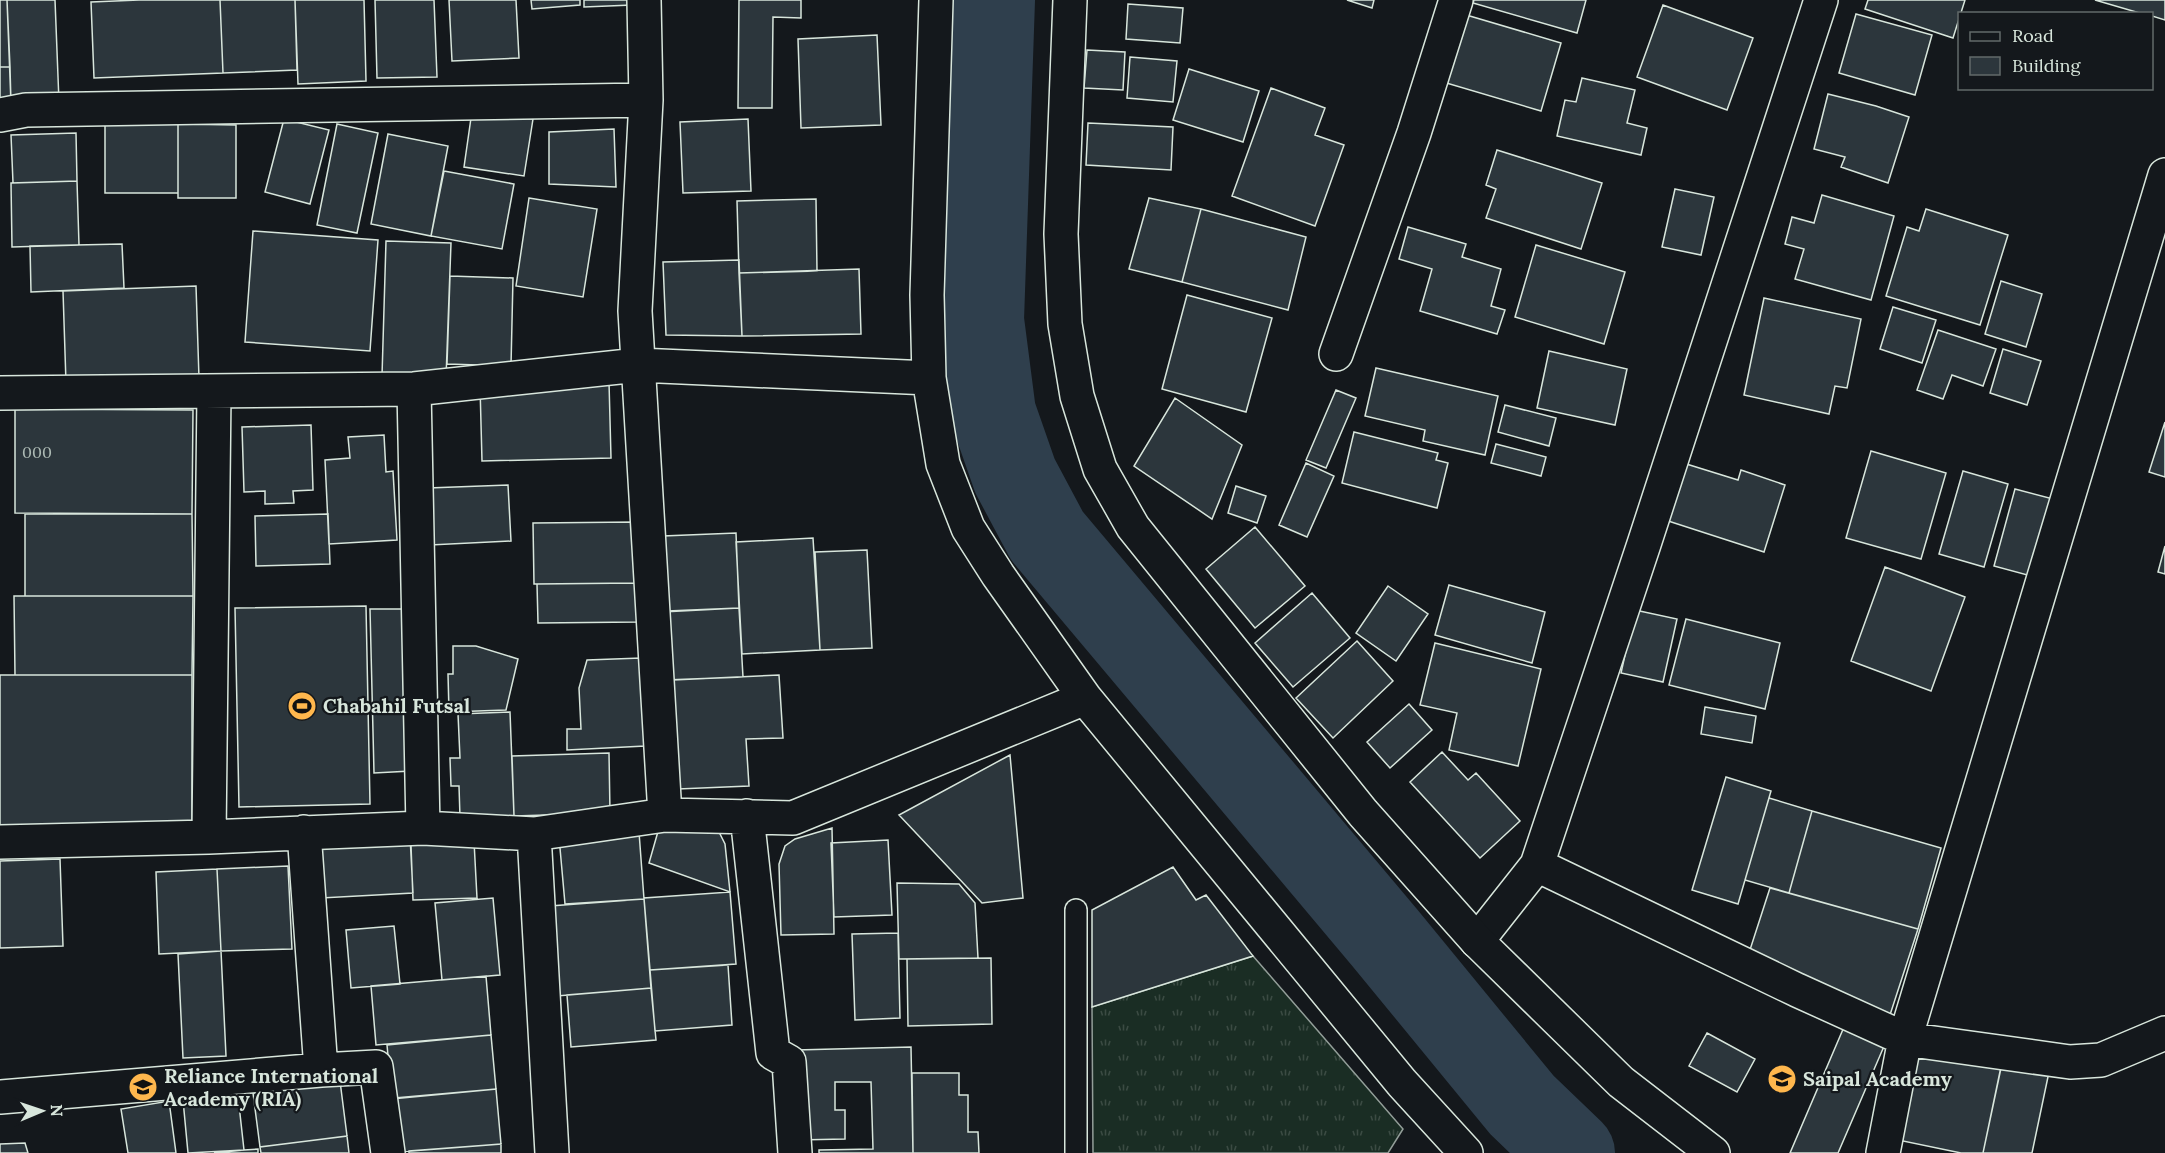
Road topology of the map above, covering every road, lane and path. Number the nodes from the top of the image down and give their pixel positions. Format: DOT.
graph roads {
  1 [pos="644,0"];
  2 [pos="936,0"];
  3 [pos="1070,0"];
  4 [pos="1456,0"];
  5 [pos="1821,0"];
  6 [pos="646,100"];
  7 [pos="0,115"];
  8 [pos="2165,175"];
  9 [pos="1336,354"];
  10 [pos="638,365"];
  11 [pos="929,378"];
  12 [pos="414,389"];
  13 [pos="214,392"];
  14 [pos="0,393"];
  15 [pos="1085,698"];
  16 [pos="665,815"];
  17 [pos="747,816"];
  18 [pos="423,828"];
  19 [pos="304,832"];
  20 [pos="534,834"];
  21 [pos="209,837"];
  22 [pos="0,842"];
  23 [pos="1536,866"];
  24 [pos="1076,910"];
  25 [pos="1477,941"];
  26 [pos="2165,1033"];
  27 [pos="1905,1039"];
  28 [pos="321,1070"];
  29 [pos="0,1097"];
  30 [pos="388,1153"];
  31 [pos="552,1153"];
  32 [pos="795,1153"];
  33 [pos="1077,1153"];
  34 [pos="1466,1153"];
  35 [pos="1713,1153"];
  36 [pos="1883,1153"];
  1 -- 6 [label="street"];
  2 -- 11 [label="street"];
  3 -- 25 [label="street"];
  4 -- 9 [label="street"];
  5 -- 23 [label="street"];
  6 -- 7 [label="street"];
  6 -- 10 [label="street"];
  8 -- 27 [label="street"];
  10 -- 11 [label="street"];
  10 -- 12 [label="street"];
  10 -- 16 [label="street"];
  11 -- 15 [label="street"];
  12 -- 13 [label="street"];
  12 -- 18 [label="street"];
  13 -- 14 [label="street"];
  13 -- 21 [label="street"];
  15 -- 17 [label="street"];
  15 -- 34 [label="street"];
  16 -- 17 [label="street"];
  16 -- 20 [label="street"];
  17 -- 32 [label="street"];
  18 -- 19 [label="street"];
  18 -- 20 [label="street"];
  19 -- 21 [label="street"];
  19 -- 28 [label="street"];
  20 -- 31 [label="street"];
  21 -- 22 [label="street"];
  23 -- 25 [label="street"];
  23 -- 27 [label="street"];
  24 -- 33 [label="lane"];
  25 -- 35 [label="street"];
  26 -- 27 [label="street"];
  27 -- 36 [label="street"];
  28 -- 29 [label="street"];
  28 -- 30 [label="street"];
}
